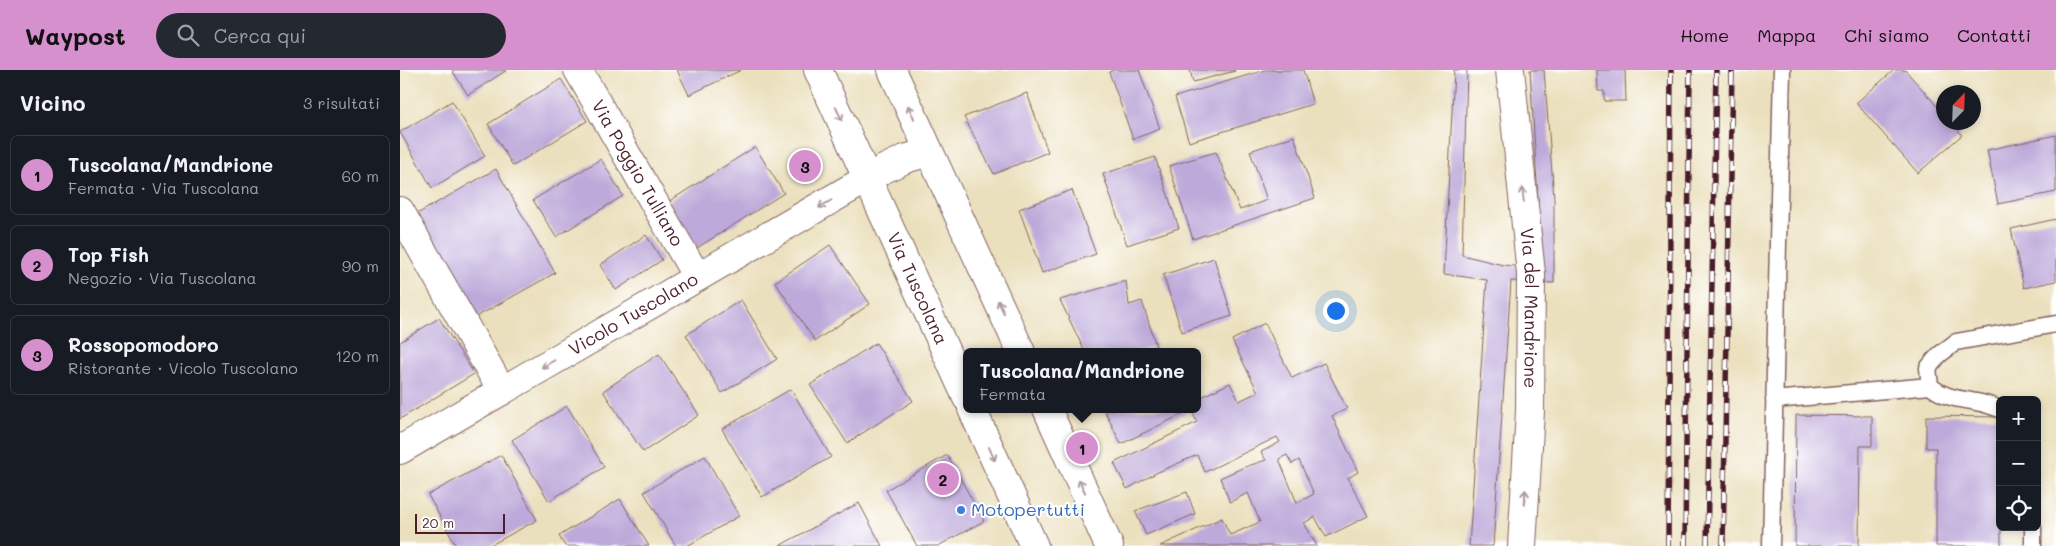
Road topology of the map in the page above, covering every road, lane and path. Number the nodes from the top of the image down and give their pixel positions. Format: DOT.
graph roads {
  1 [pos="578,70"];
  2 [pos="818,70"];
  3 [pos="892,70"];
  4 [pos="1510,70"];
  5 [pos="1782,70"];
  6 [pos="929,152"];
  7 [pos="868,180"];
  8 [pos="400,211"];
  9 [pos="697,277"];
  10 [pos="2056,324"];
  11 [pos="1019,348"];
  12 [pos="1930,386"];
  13 [pos="963,389"];
  14 [pos="502,391"];
  15 [pos="1774,400"];
  16 [pos="1996,408"];
  17 [pos="974,413"];
  18 [pos="1049,413"];
  19 [pos="400,450"];
  20 [pos="2033,531"];
  21 [pos="1034,546"];
  22 [pos="1109,546"];
  23 [pos="1522,546"];
  24 [pos="1772,546"];
  25 [pos="2033,546"];
  1 -- 9 [label="street, Via Poggio Tulliano"];
  2 -- 7 [label="street, Via Tuscolana, one-way"];
  6 -- 3 [label="street, one-way"];
  23 -- 4 [label="street, Via del Mandrione, one-way"];
  5 -- 15 [label="lane"];
  6 -- 7 [label="street"];
  11 -- 6 [label="street, one-way"];
  7 -- 9 [label="street, Vicolo Tuscolano, one-way"];
  7 -- 13 [label="street, Via Tuscolana"];
  8 -- 14 [label="street"];
  9 -- 14 [label="street, Vicolo Tuscolano, one-way"];
  10 -- 12 [label="lane"];
  12 -- 15 [label="lane"];
  12 -- 16 [label="lane"];
  14 -- 19 [label="street, Vicolo Tuscolano"];
  15 -- 24 [label="lane"];
  17 -- 21 [label="street, one-way"];
  22 -- 18 [label="street, one-way"];
  20 -- 25 [label="lane"];
}
